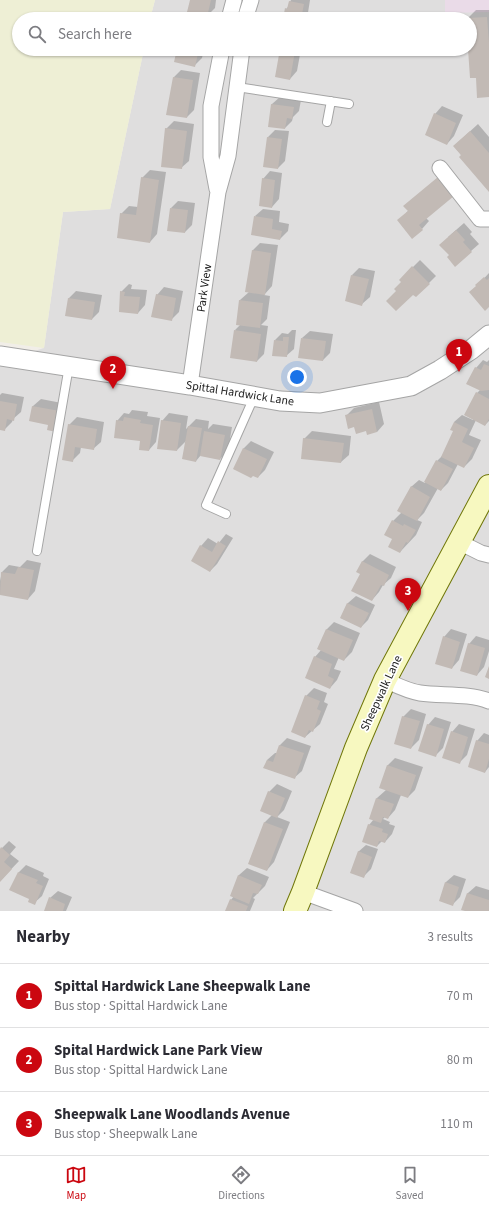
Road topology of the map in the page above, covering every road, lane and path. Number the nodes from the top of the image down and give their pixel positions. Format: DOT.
graph roads {
  1 [pos="234,0"];
  2 [pos="251,0"];
  3 [pos="231,12"];
  4 [pos="247,12"];
  5 [pos="221,56"];
  6 [pos="241,56"];
  7 [pos="237,87"];
  8 [pos="332,101"];
  9 [pos="349,104"];
  10 [pos="327,122"];
  11 [pos="440,168"];
  12 [pos="218,192"];
  13 [pos="489,219"];
  14 [pos="489,335"];
  15 [pos="0,356"];
  16 [pos="69,366"];
  17 [pos="190,385"];
  18 [pos="254,396"];
  19 [pos="489,486"];
  20 [pos="226,514"];
  21 [pos="459,542"];
  22 [pos="37,551"];
  23 [pos="489,555"];
  24 [pos="384,680"];
  25 [pos="489,701"];
  26 [pos="299,901"];
  27 [pos="355,911"];
  1 -- 3 [label="street"];
  2 -- 4 [label="street"];
  5 -- 12 [label="street, Park View"];
  6 -- 7 [label="street, Park View"];
  7 -- 8 [label="lane"];
  7 -- 12 [label="street, Park View"];
  8 -- 9 [label="lane"];
  8 -- 10 [label="lane"];
  11 -- 13 [label="street"];
  12 -- 17 [label="street, Park View"];
  14 -- 18 [label="street, Spittal Hardwick Lane"];
  15 -- 16 [label="street, Spittal Hardwick Lane"];
  16 -- 17 [label="street, Spittal Hardwick Lane"];
  16 -- 22 [label="lane"];
  17 -- 18 [label="street, Spittal Hardwick Lane"];
  18 -- 20 [label="lane"];
  19 -- 21 [label="main road, Sheepwalk Lane"];
  21 -- 23 [label="street"];
  21 -- 24 [label="main road, Sheepwalk Lane"];
  24 -- 25 [label="street"];
  24 -- 26 [label="main road, Sheepwalk Lane"];
  26 -- 27 [label="street"];
}
